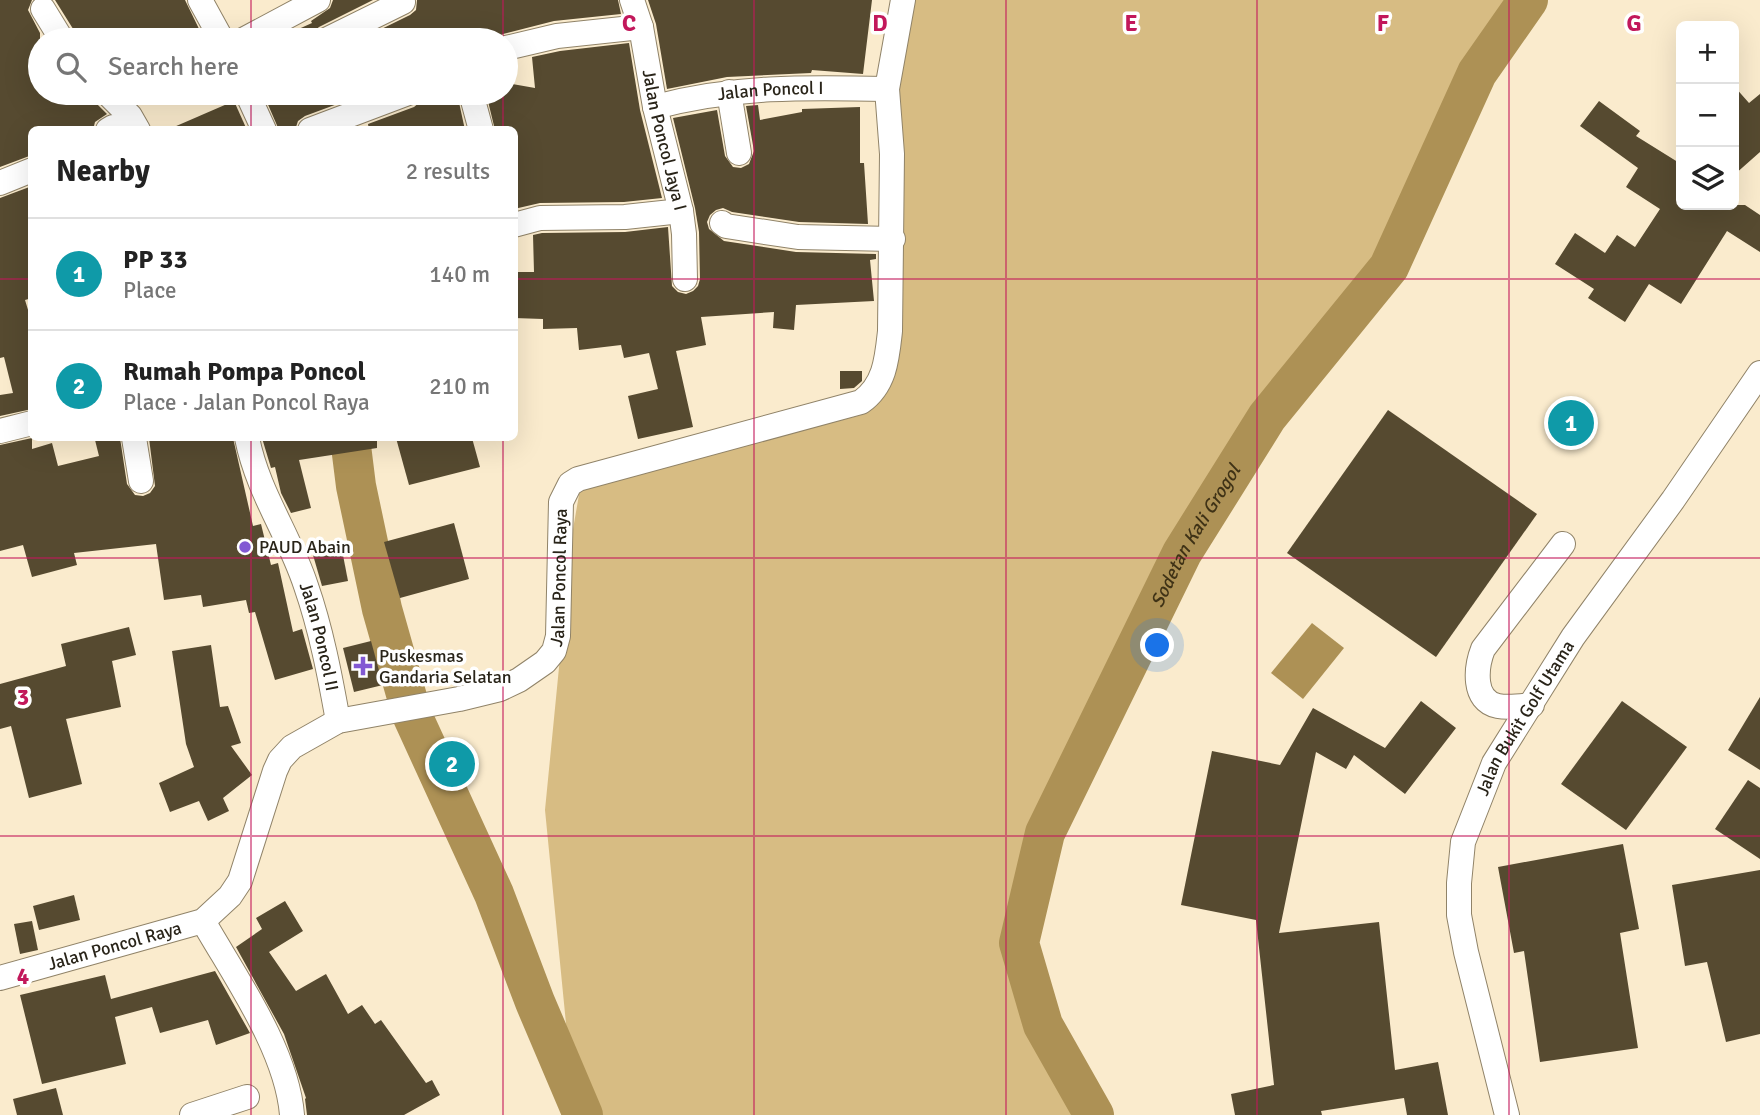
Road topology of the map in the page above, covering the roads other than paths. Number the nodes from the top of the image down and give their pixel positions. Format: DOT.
graph roads {
  1 [pos="200,0"];
  2 [pos="318,0"];
  3 [pos="632,0"];
  4 [pos="903,0"];
  5 [pos="403,2"];
  6 [pos="43,9"];
  7 [pos="641,27"];
  8 [pos="55,28"];
  9 [pos="215,28"];
  10 [pos="266,28"];
  11 [pos="350,28"];
  12 [pos="518,45"];
  13 [pos="887,89"];
  14 [pos="729,92"];
  15 [pos="119,105"];
  16 [pos="253,105"];
  17 [pos="376,105"];
  18 [pos="474,105"];
  19 [pos="655,107"];
  20 [pos="136,126"];
  21 [pos="262,126"];
  22 [pos="321,126"];
  23 [pos="480,126"];
  24 [pos="739,153"];
  25 [pos="28,172"];
  26 [pos="0,183"];
  27 [pos="681,211"];
  28 [pos="722,223"];
  29 [pos="518,224"];
  30 [pos="893,239"];
  31 [pos="685,279"];
  32 [pos="1760,373"];
  33 [pos="28,424"];
  34 [pos="0,431"];
  35 [pos="134,441"];
  36 [pos="248,441"];
  37 [pos="141,481"];
  38 [pos="1563,544"];
  39 [pos="1532,705"];
  40 [pos="338,721"];
  41 [pos="203,921"];
  42 [pos="0,978"];
  43 [pos="247,1097"];
  44 [pos="192,1115"];
  45 [pos="292,1115"];
  46 [pos="1507,1115"];
  1 -- 9 [label="street"];
  2 -- 10 [label="street"];
  3 -- 7 [label="street, Jalan Poncol Jaya I"];
  4 -- 13 [label="street, Jalan Poncol Raya"];
  5 -- 11 [label="street"];
  6 -- 8 [label="street"];
  7 -- 12 [label="street"];
  7 -- 19 [label="street, Jalan Poncol Jaya I"];
  13 -- 14 [label="street, Jalan Poncol I"];
  13 -- 30 [label="street, Jalan Poncol Raya"];
  14 -- 19 [label="street, Jalan Poncol I"];
  14 -- 24 [label="street"];
  15 -- 20 [label="street"];
  16 -- 21 [label="street"];
  17 -- 22 [label="street"];
  18 -- 23 [label="street"];
  19 -- 27 [label="street, Jalan Poncol Jaya I"];
  25 -- 26 [label="street"];
  27 -- 29 [label="street, Jalan Poncol Jaya I"];
  27 -- 31 [label="street"];
  28 -- 30 [label="street"];
  30 -- 40 [label="street, Jalan Poncol Raya"];
  32 -- 39 [label="street, Jalan Bukit Golf Utama"];
  33 -- 34 [label="street"];
  35 -- 37 [label="street"];
  36 -- 40 [label="street, Jalan Poncol II"];
  38 -- 39 [label="street"];
  39 -- 46 [label="street, Jalan Bukit Golf Utama"];
  40 -- 41 [label="street, Jalan Poncol Raya"];
  41 -- 42 [label="street, Jalan Poncol Raya"];
  41 -- 45 [label="street"];
  43 -- 44 [label="street"];
}
